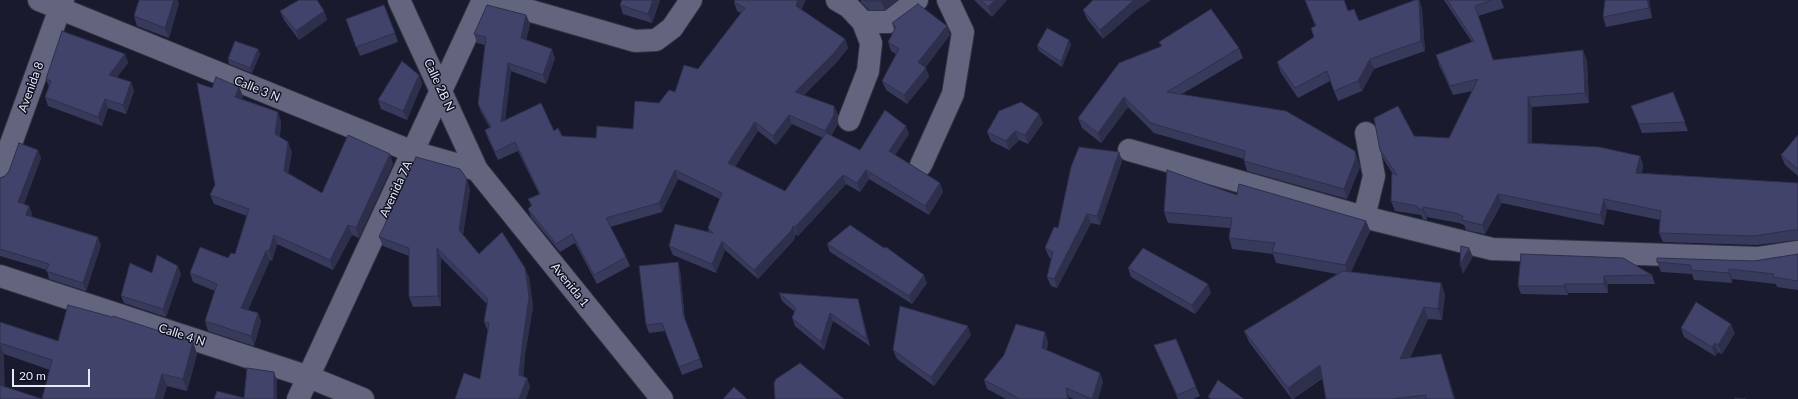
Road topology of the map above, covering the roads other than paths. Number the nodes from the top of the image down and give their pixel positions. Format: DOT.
graph roads {
  1 [pos="40,0"];
  2 [pos="399,0"];
  3 [pos="483,0"];
  4 [pos="493,0"];
  5 [pos="691,0"];
  6 [pos="837,0"];
  7 [pos="917,0"];
  8 [pos="948,0"];
  9 [pos="61,4"];
  10 [pos="863,22"];
  11 [pos="441,90"];
  12 [pos="849,120"];
  13 [pos="1366,134"];
  14 [pos="1129,150"];
  15 [pos="413,152"];
  16 [pos="921,165"];
  17 [pos="477,170"];
  18 [pos="0,174"];
  19 [pos="1364,217"];
  20 [pos="1798,252"];
  21 [pos="0,276"];
  22 [pos="309,377"];
  23 [pos="298,399"];
  24 [pos="363,399"];
  25 [pos="662,399"];
  1 -- 9 [label="street, Calle 3 N"];
  2 -- 11 [label="street, Calle 2B N"];
  3 -- 11 [label="street, Avenida 7A"];
  4 -- 5 [label="street"];
  6 -- 10 [label="street"];
  7 -- 10 [label="street"];
  8 -- 16 [label="street"];
  9 -- 15 [label="street, Calle 3 N"];
  9 -- 18 [label="street, Avenida 8"];
  10 -- 12 [label="street"];
  11 -- 15 [label="street, Avenida 7A"];
  11 -- 17 [label="street, Calle 2B N"];
  13 -- 19 [label="street"];
  14 -- 19 [label="street"];
  15 -- 17 [label="street, Calle 3 N"];
  15 -- 22 [label="street, Avenida 7A"];
  17 -- 25 [label="street, Avenida 1"];
  19 -- 20 [label="street"];
  21 -- 22 [label="street, Calle 4 N"];
  22 -- 23 [label="street, Avenida 7A"];
  22 -- 24 [label="street, Calle 4 N"];
}
